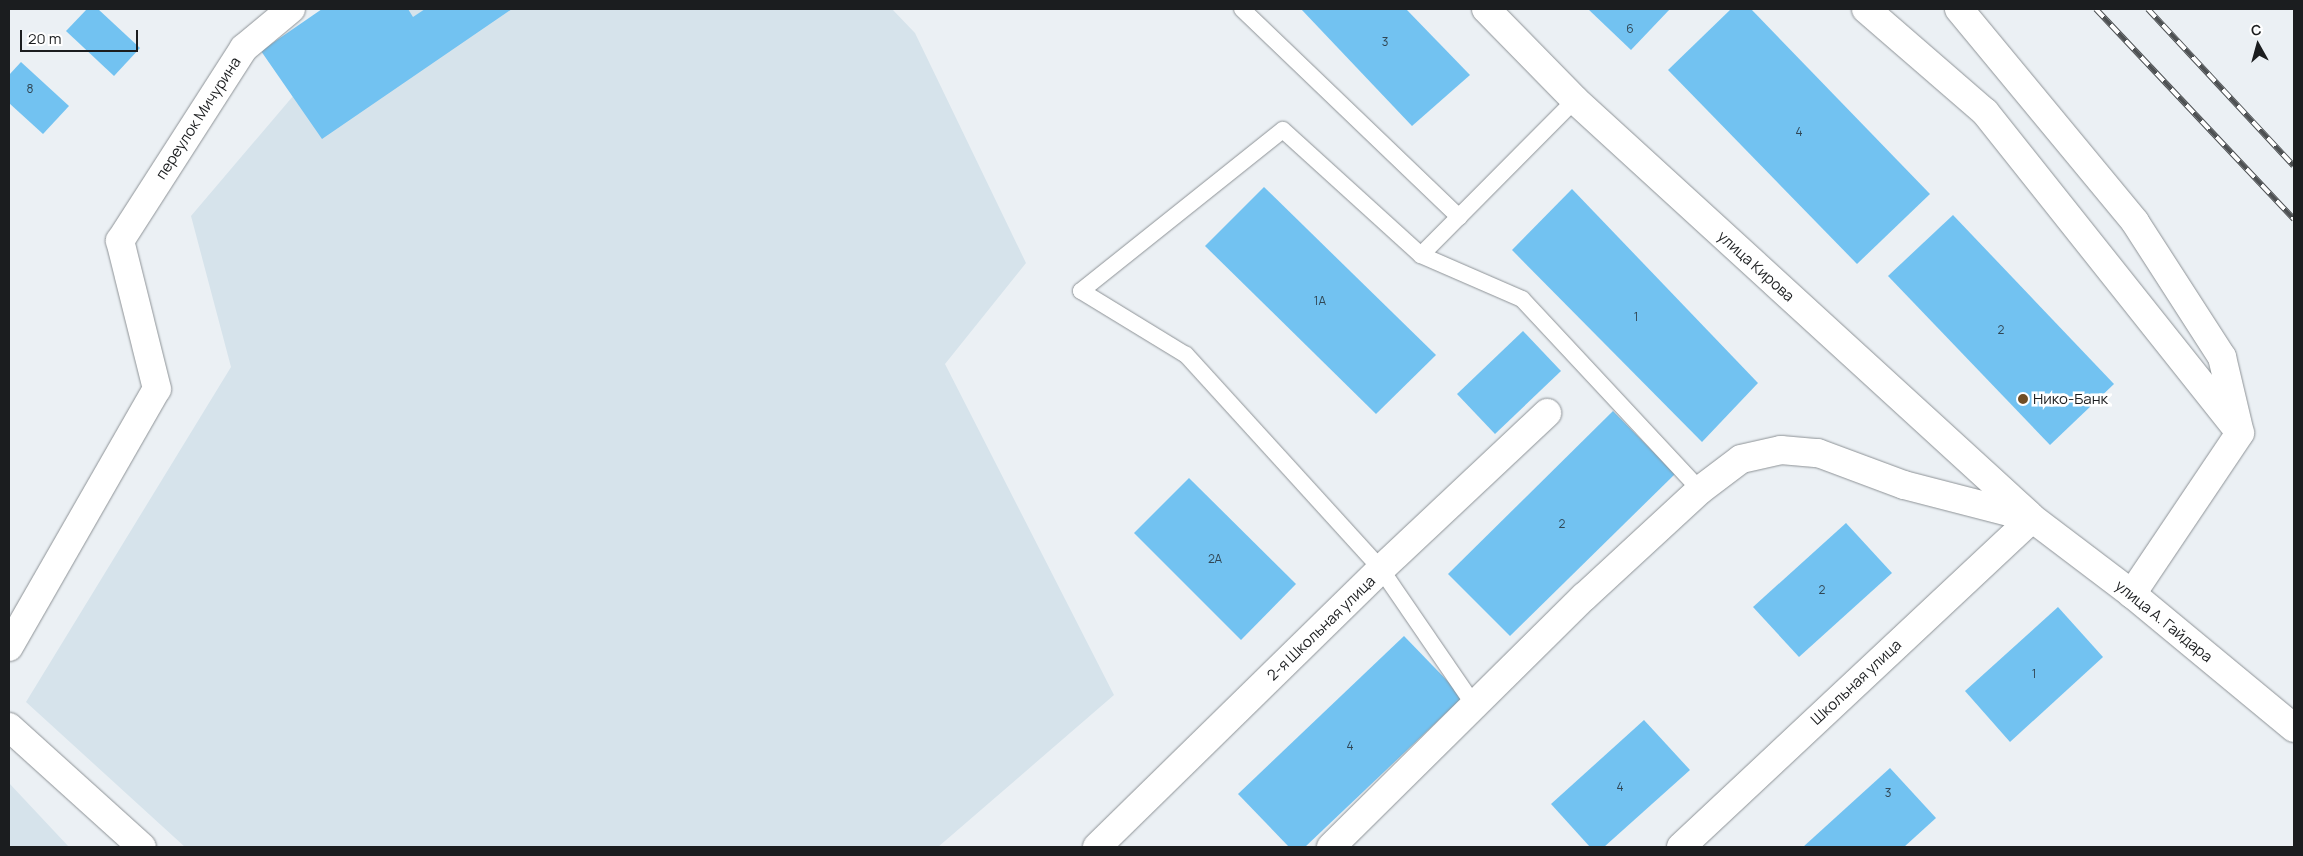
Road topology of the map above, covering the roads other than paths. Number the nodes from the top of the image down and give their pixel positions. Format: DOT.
graph roads {
  1 [pos="291,9"];
  2 [pos="1242,9"];
  3 [pos="1486,9"];
  4 [pos="1866,9"];
  5 [pos="1959,9"];
  6 [pos="1575,100"];
  7 [pos="1459,217"];
  8 [pos="1421,255"];
  9 [pos="1547,413"];
  10 [pos="2240,433"];
  11 [pos="1700,490"];
  12 [pos="2032,518"];
  13 [pos="1381,570"];
  14 [pos="2132,594"];
  15 [pos="9,647"];
  16 [pos="1474,705"];
  17 [pos="9,727"];
  18 [pos="2294,728"];
  19 [pos="142,847"];
  20 [pos="1097,847"];
  21 [pos="1331,847"];
  22 [pos="1681,847"];
  1 -- 15 [label="street, переулок Мичурина"];
  2 -- 7 [label="lane"];
  3 -- 6 [label="street, улица Кирова"];
  4 -- 10 [label="street"];
  5 -- 10 [label="street"];
  6 -- 7 [label="lane"];
  6 -- 12 [label="street, улица Кирова"];
  7 -- 8 [label="lane"];
  8 -- 11 [label="lane"];
  8 -- 13 [label="lane"];
  9 -- 13 [label="street, 2-я Школьная улица"];
  10 -- 14 [label="street"];
  11 -- 12 [label="street"];
  11 -- 16 [label="street"];
  12 -- 14 [label="street, улица А. Гайдара"];
  12 -- 22 [label="street, Школьная улица"];
  13 -- 16 [label="lane"];
  13 -- 20 [label="street, 2-я Школьная улица"];
  14 -- 18 [label="street, улица А. Гайдара"];
  16 -- 21 [label="street"];
  17 -- 19 [label="street"];
}
